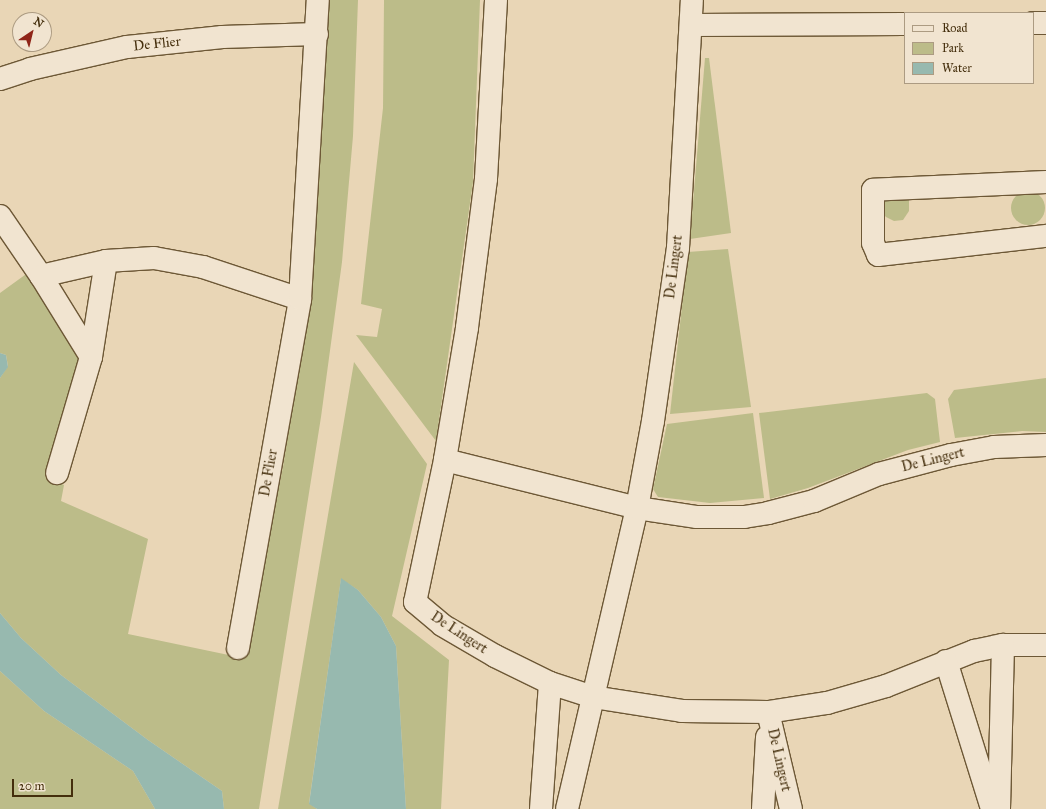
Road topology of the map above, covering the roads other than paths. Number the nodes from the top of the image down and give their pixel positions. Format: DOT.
graph roads {
  1 [pos="318,0"];
  2 [pos="496,0"];
  3 [pos="692,0"];
  4 [pos="1034,23"];
  5 [pos="1046,23"];
  6 [pos="692,24"];
  7 [pos="904,24"];
  8 [pos="317,34"];
  9 [pos="0,79"];
  10 [pos="1046,182"];
  11 [pos="0,216"];
  12 [pos="1046,236"];
  13 [pos="106,260"];
  14 [pos="41,276"];
  15 [pos="300,299"];
  16 [pos="91,357"];
  17 [pos="1046,445"];
  18 [pos="445,460"];
  19 [pos="57,473"];
  20 [pos="636,508"];
  21 [pos="1003,645"];
  22 [pos="1046,645"];
  23 [pos="238,648"];
  24 [pos="946,662"];
  25 [pos="550,683"];
  26 [pos="593,697"];
  27 [pos="768,712"];
  28 [pos="541,809"];
  29 [pos="567,809"];
  30 [pos="763,809"];
  31 [pos="790,809"];
  32 [pos="992,809"];
  33 [pos="999,809"];
  1 -- 8 [label="street, De Flier"];
  2 -- 18 [label="street, De Lingert"];
  3 -- 6 [label="street, De Lingert"];
  4 -- 5 [label="street"];
  6 -- 7 [label="street"];
  6 -- 20 [label="street, De Lingert"];
  8 -- 9 [label="street, De Flier"];
  8 -- 15 [label="street, De Flier"];
  10 -- 12 [label="street"];
  11 -- 14 [label="street"];
  13 -- 14 [label="street"];
  13 -- 15 [label="street"];
  13 -- 16 [label="street"];
  14 -- 16 [label="street"];
  15 -- 23 [label="street, De Flier"];
  16 -- 19 [label="street"];
  17 -- 20 [label="street, De Lingert"];
  18 -- 20 [label="street, De Lingert"];
  18 -- 25 [label="street, De Lingert"];
  20 -- 26 [label="street, De Lingert"];
  21 -- 22 [label="street, De Lingert"];
  21 -- 24 [label="street, De Lingert"];
  21 -- 33 [label="street"];
  24 -- 27 [label="street, De Lingert"];
  24 -- 32 [label="street"];
  25 -- 26 [label="street, De Lingert"];
  25 -- 28 [label="street"];
  26 -- 27 [label="street, De Lingert"];
  26 -- 29 [label="street, De Lingert"];
  27 -- 30 [label="street, De Lingert"];
  27 -- 31 [label="street, De Lingert"];
}
